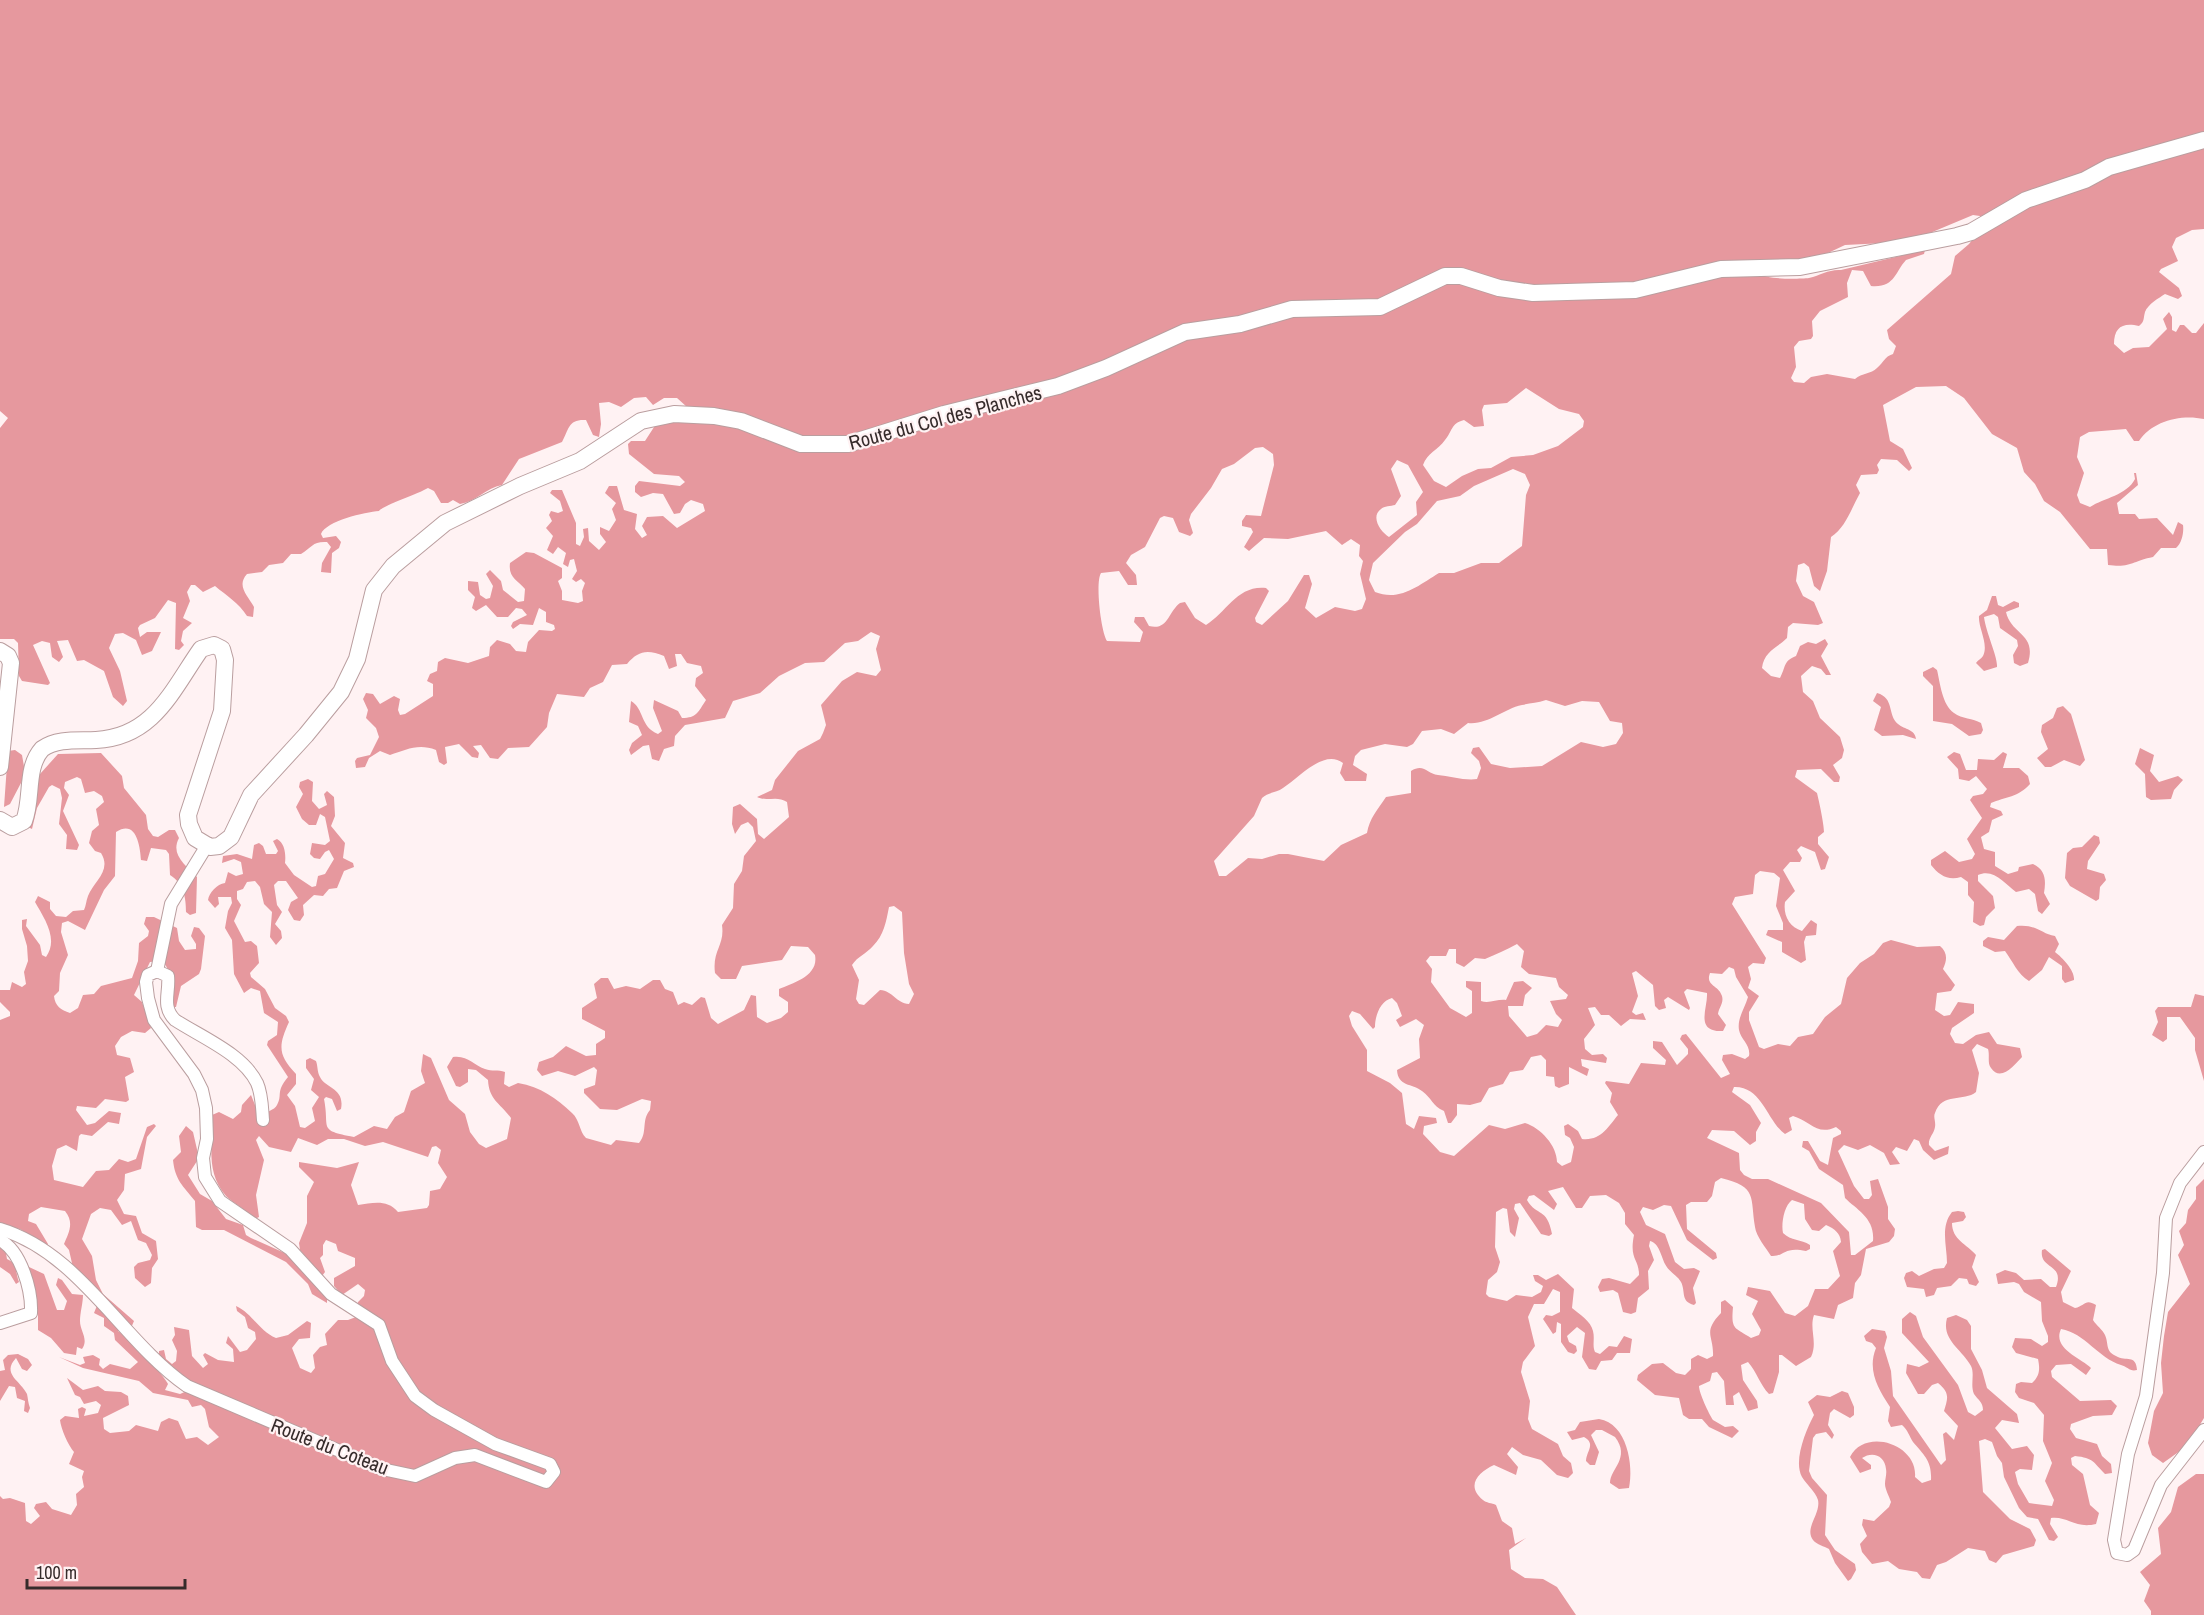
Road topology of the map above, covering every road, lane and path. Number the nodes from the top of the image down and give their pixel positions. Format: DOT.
graph roads {
  1 [pos="2204,140"];
  2 [pos="0,651"];
  3 [pos="0,767"];
  4 [pos="0,820"];
  5 [pos="206,847"];
  6 [pos="157,971"];
  7 [pos="263,1120"];
  8 [pos="2204,1152"];
  9 [pos="0,1229"];
  10 [pos="0,1240"];
  11 [pos="0,1323"];
  12 [pos="2204,1430"];
  1 -- 5 [label="street, Route du Col des Planches"];
  2 -- 3 [label="street"];
  4 -- 5 [label="street"];
  5 -- 6 [label="street, Route du Coteau"];
  6 -- 7 [label="street"];
  6 -- 9 [label="street, Route du Coteau"];
  8 -- 12 [label="street"];
  10 -- 11 [label="street"];
}
